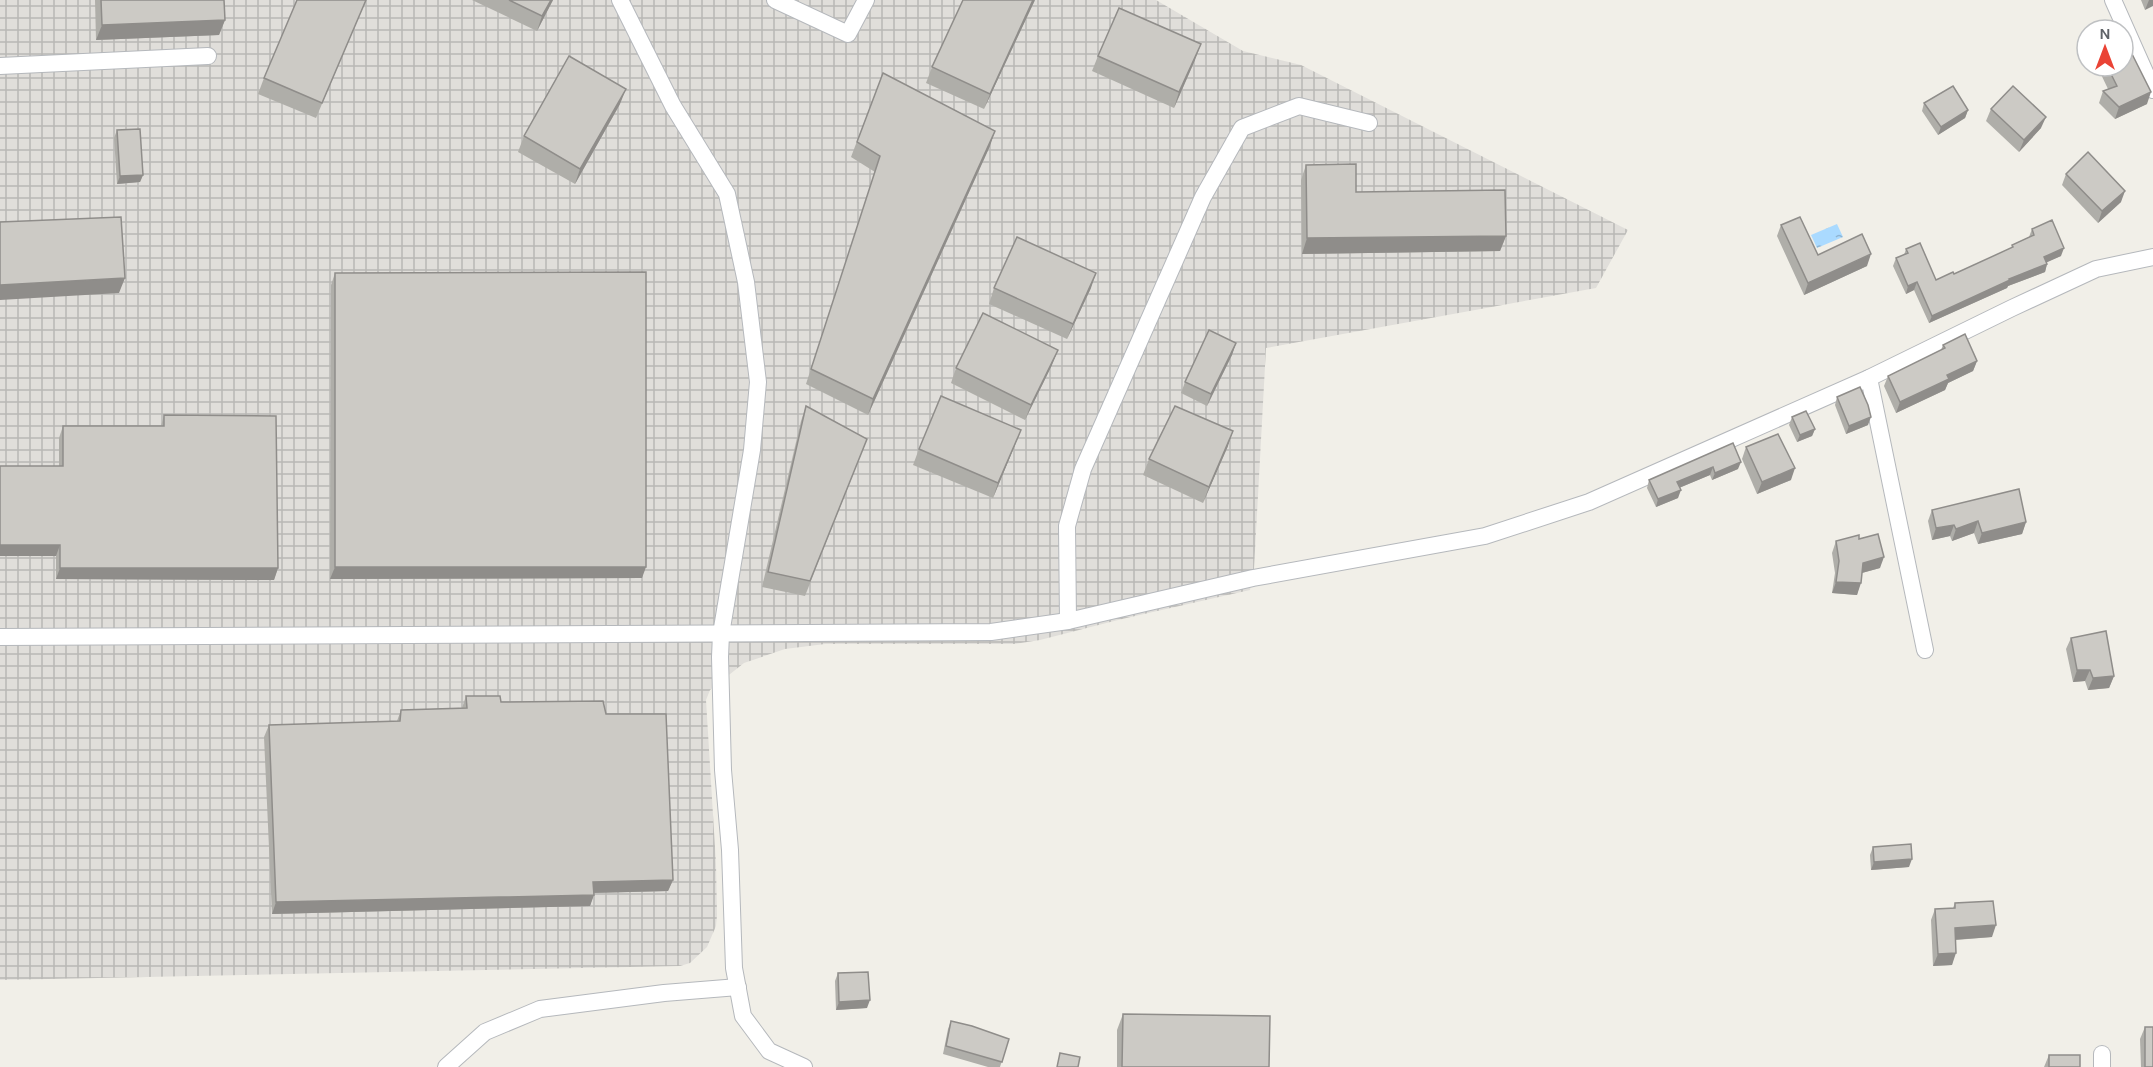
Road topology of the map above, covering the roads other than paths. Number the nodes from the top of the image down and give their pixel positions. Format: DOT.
graph roads {
  1 [pos="620,0"];
  2 [pos="775,0"];
  3 [pos="866,0"];
  4 [pos="2114,0"];
  5 [pos="208,56"];
  6 [pos="0,66"];
  7 [pos="2153,90"];
  8 [pos="1368,123"];
  9 [pos="2153,257"];
  10 [pos="1869,378"];
  11 [pos="1068,621"];
  12 [pos="721,634"];
  13 [pos="0,637"];
  14 [pos="1925,650"];
  15 [pos="738,987"];
  16 [pos="446,1067"];
  17 [pos="804,1067"];
  1 -- 12 [label="street"];
  2 -- 3 [label="street"];
  4 -- 7 [label="street"];
  5 -- 6 [label="street"];
  8 -- 11 [label="street"];
  9 -- 10 [label="street"];
  10 -- 11 [label="street"];
  10 -- 14 [label="street"];
  11 -- 12 [label="street"];
  12 -- 13 [label="street"];
  12 -- 15 [label="street"];
  15 -- 16 [label="street"];
  15 -- 17 [label="street"];
}
